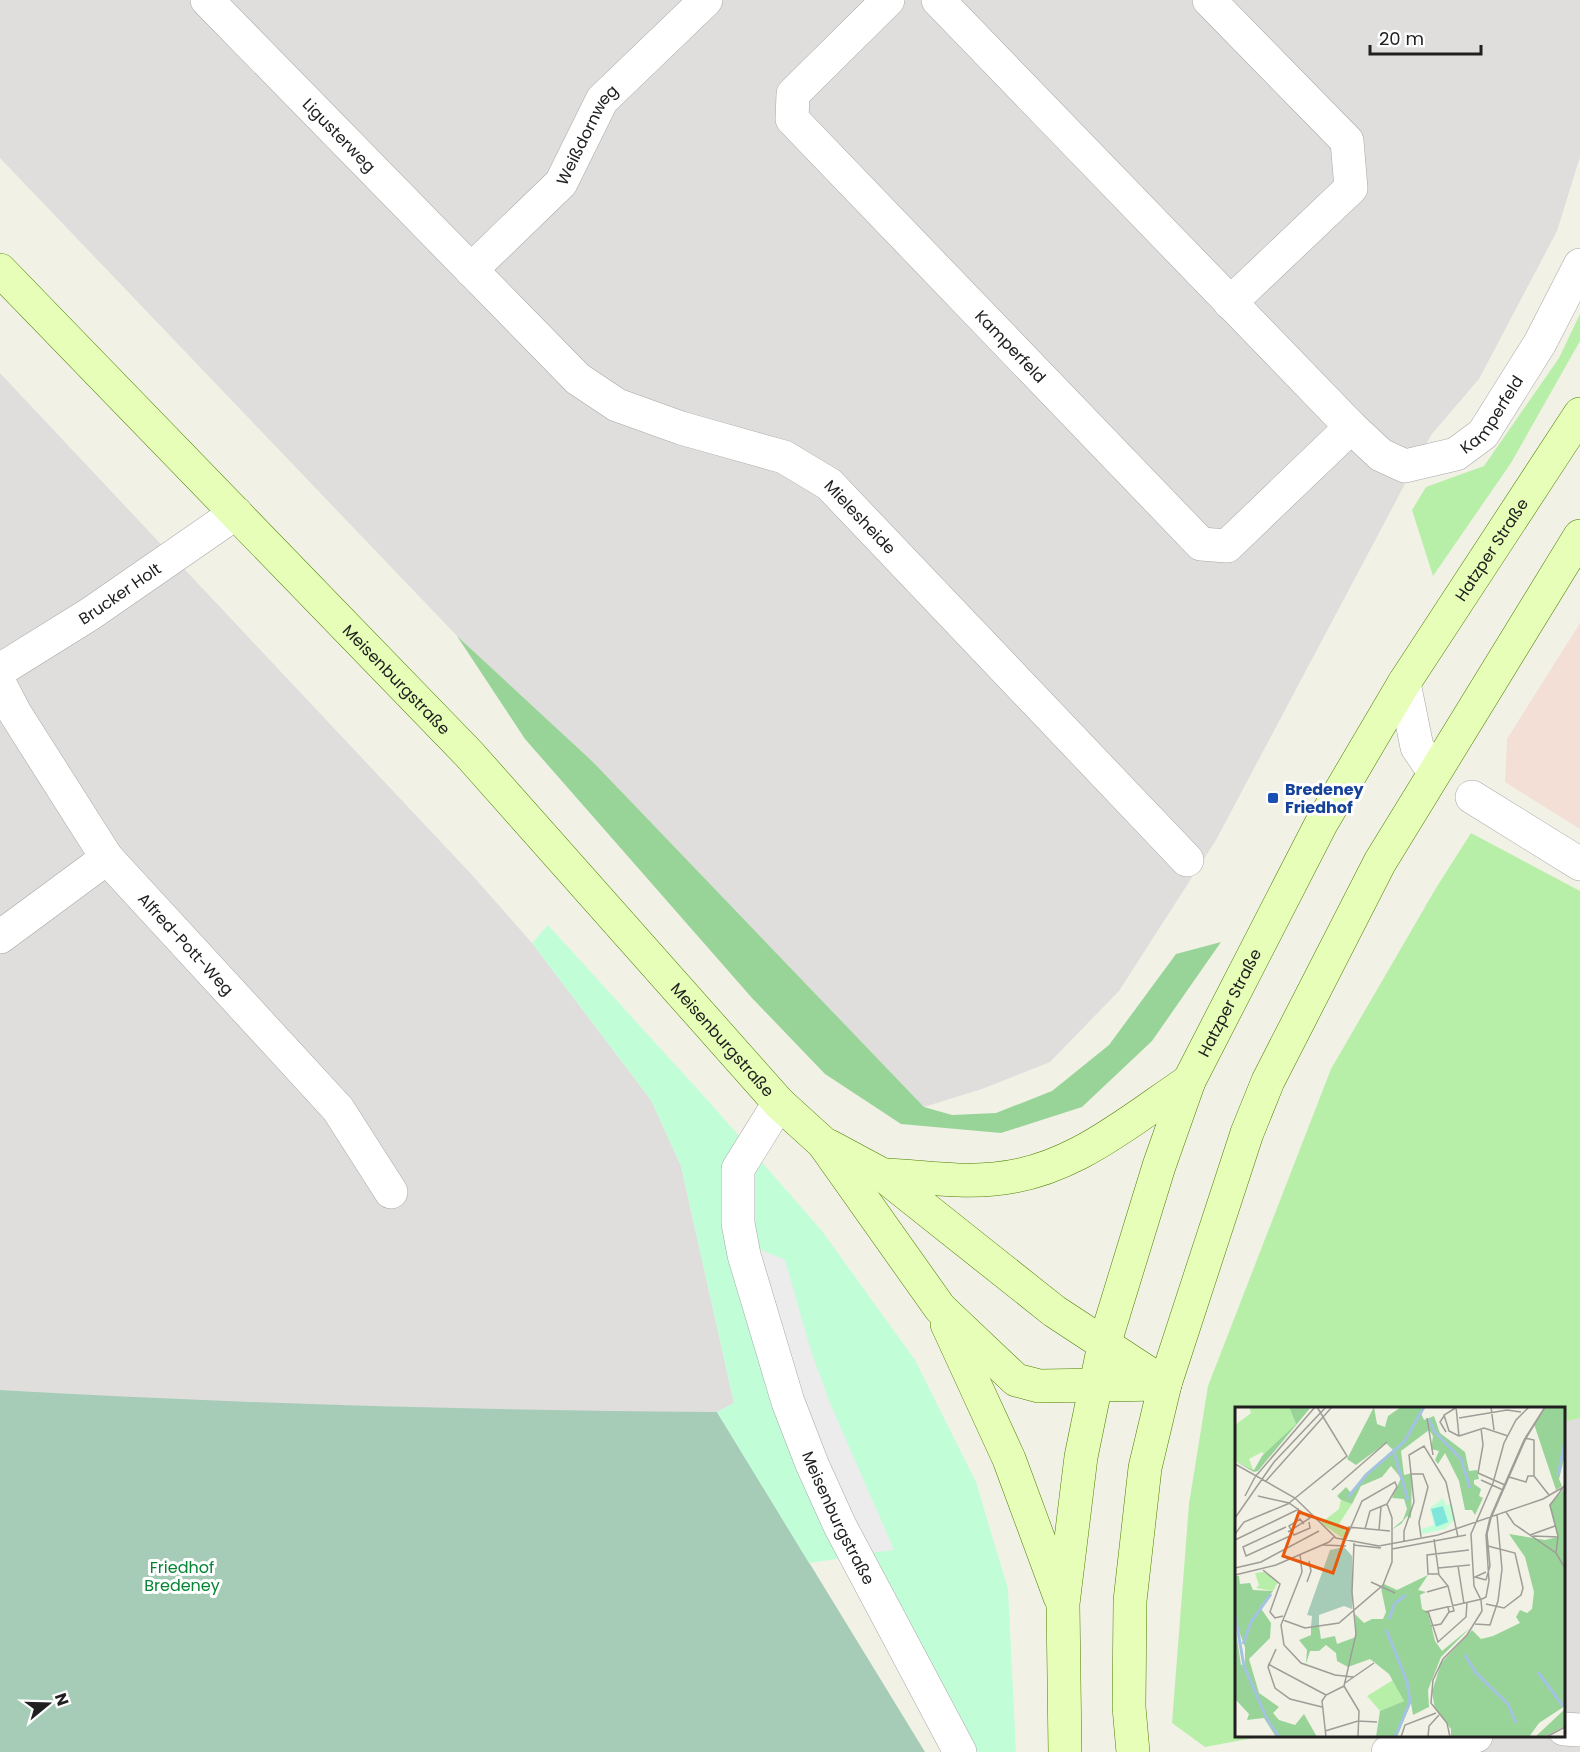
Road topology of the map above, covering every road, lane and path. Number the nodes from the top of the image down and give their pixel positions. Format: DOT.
graph roads {
  1 [pos="207,0"];
  2 [pos="705,0"];
  3 [pos="888,0"];
  4 [pos="938,0"];
  5 [pos="1209,0"];
  6 [pos="1580,266"];
  7 [pos="0,270"];
  8 [pos="471,270"];
  9 [pos="1230,303"];
  10 [pos="1580,414"];
  11 [pos="1351,427"];
  12 [pos="236,513"];
  13 [pos="1580,536"];
  14 [pos="0,670"];
  15 [pos="1404,683"];
  16 [pos="0,684"];
  17 [pos="1434,772"];
  18 [pos="1472,797"];
  19 [pos="107,858"];
  20 [pos="1187,860"];
  21 [pos="1580,864"];
  22 [pos="0,938"];
  23 [pos="1189,1081"];
  24 [pos="779,1103"];
  25 [pos="823,1143"];
  26 [pos="883,1175"];
  27 [pos="390,1191"];
  28 [pos="940,1308"];
  29 [pos="1104,1344"];
  30 [pos="1165,1383"];
  31 [pos="1095,1387"];
  32 [pos="1063,1604"];
  33 [pos="1565,1729"];
  34 [pos="1580,1730"];
  35 [pos="1470,1737"];
  36 [pos="960,1752"];
  37 [pos="1065,1752"];
  38 [pos="1133,1752"];
  39 [pos="1388,1752"];
  1 -- 8 [label="street, Ligusterweg"];
  2 -- 8 [label="street, Weißdornweg"];
  3 -- 11 [label="street, Kamperfeld"];
  4 -- 9 [label="street, Kamperfeld"];
  5 -- 9 [label="street"];
  6 -- 11 [label="street, Kamperfeld"];
  7 -- 12 [label="main road, Meisenburgstraße"];
  8 -- 20 [label="street, Mielesheide"];
  9 -- 11 [label="street, Kamperfeld"];
  10 -- 15 [label="main road, Hatzper Straße"];
  12 -- 14 [label="street, Brucker Holt"];
  12 -- 24 [label="main road, Meisenburgstraße"];
  13 -- 17 [label="main road"];
  15 -- 17 [label="street"];
  15 -- 23 [label="main road, Hatzper Straße"];
  16 -- 19 [label="street, Alfred-Pott-Weg"];
  17 -- 30 [label="main road"];
  18 -- 21 [label="street"];
  19 -- 22 [label="street"];
  19 -- 27 [label="street, Alfred-Pott-Weg"];
  23 -- 26 [label="main road"];
  23 -- 29 [label="main road, Hatzper Straße"];
  24 -- 25 [label="main road, Meisenburgstraße"];
  24 -- 36 [label="street, Meisenburgstraße"];
  25 -- 26 [label="main road, Meisenburgstraße"];
  25 -- 28 [label="main road, Meisenburgstraße"];
  26 -- 29 [label="main road, Meisenburgstraße"];
  28 -- 31 [label="main road, Meisenburgstraße"];
  28 -- 32 [label="main road"];
  29 -- 30 [label="main road, Meisenburgstraße"];
  29 -- 31 [label="main road"];
  30 -- 31 [label="main road, Meisenburgstraße"];
  30 -- 38 [label="main road"];
  31 -- 32 [label="main road"];
  32 -- 37 [label="main road"];
  33 -- 34 [label="street"];
  35 -- 39 [label="street"];
}
